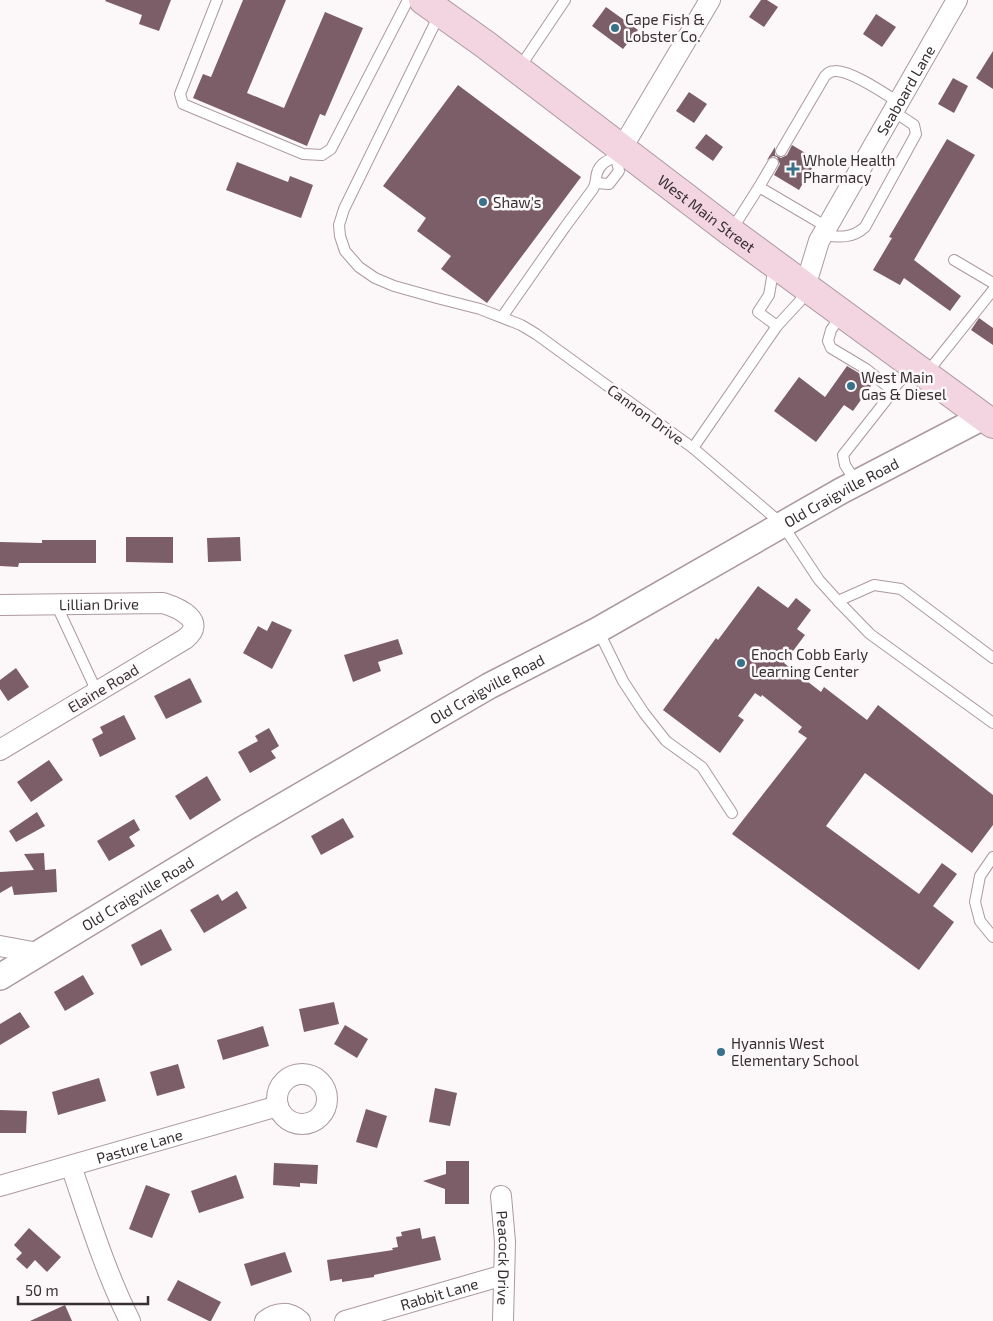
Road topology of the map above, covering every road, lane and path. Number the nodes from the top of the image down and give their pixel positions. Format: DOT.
graph roads {
  1 [pos="217,0"];
  2 [pos="565,0"];
  3 [pos="710,0"];
  4 [pos="957,0"];
  5 [pos="424,3"];
  6 [pos="518,70"];
  7 [pos="895,106"];
  8 [pos="781,151"];
  9 [pos="619,152"];
  10 [pos="773,163"];
  11 [pos="596,183"];
  12 [pos="759,187"];
  13 [pos="824,231"];
  14 [pos="731,232"];
  15 [pos="954,260"];
  16 [pos="774,264"];
  17 [pos="993,284"];
  18 [pos="805,287"];
  19 [pos="993,290"];
  20 [pos="842,314"];
  21 [pos="502,317"];
  22 [pos="778,326"];
  23 [pos="919,371"];
  24 [pos="892,390"];
  25 [pos="988,421"];
  26 [pos="693,448"];
  27 [pos="857,483"];
  28 [pos="782,524"];
  29 [pos="838,601"];
  30 [pos="56,604"];
  31 [pos="0,605"];
  32 [pos="192,619"];
  33 [pos="598,630"];
  34 [pos="993,658"];
  35 [pos="97,692"];
  36 [pos="993,723"];
  37 [pos="0,750"];
  38 [pos="732,813"];
  39 [pos="993,857"];
  40 [pos="993,937"];
  41 [pos="0,946"];
  42 [pos="38,953"];
  43 [pos="0,977"];
  44 [pos="278,1106"];
  45 [pos="70,1166"];
  46 [pos="0,1186"];
  47 [pos="501,1196"];
  48 [pos="504,1275"];
  49 [pos="130,1321"];
  50 [pos="265,1321"];
  51 [pos="300,1321"];
  52 [pos="345,1321"];
  53 [pos="503,1321"];
  1 -- 5 [label="lane"];
  2 -- 6 [label="lane"];
  3 -- 9 [label="street"];
  4 -- 7 [label="street, Seaboard Lane"];
  5 -- 6 [label="main road, West Main Street"];
  5 -- 21 [label="lane, Cannon Drive"];
  6 -- 9 [label="main road, West Main Street"];
  7 -- 8 [label="lane"];
  7 -- 13 [label="street, Seaboard Lane"];
  7 -- 13 [label="lane"];
  9 -- 11 [label="lane"];
  9 -- 11 [label="lane"];
  9 -- 14 [label="main road, West Main Street"];
  10 -- 12 [label="lane"];
  11 -- 21 [label="lane"];
  12 -- 13 [label="lane"];
  12 -- 14 [label="lane"];
  13 -- 18 [label="street, Seaboard Lane"];
  14 -- 16 [label="main road, West Main Street"];
  15 -- 17 [label="lane"];
  16 -- 18 [label="main road, West Main Street"];
  16 -- 22 [label="lane"];
  18 -- 20 [label="main road, West Main Street"];
  18 -- 22 [label="lane"];
  19 -- 23 [label="lane"];
  20 -- 23 [label="main road, West Main Street"];
  20 -- 24 [label="lane"];
  21 -- 26 [label="lane, Cannon Drive"];
  22 -- 26 [label="lane"];
  23 -- 24 [label="lane"];
  23 -- 25 [label="main road, West Main Street"];
  24 -- 27 [label="lane"];
  25 -- 27 [label="street, Old Craigville Road"];
  26 -- 28 [label="lane, Cannon Drive"];
  27 -- 28 [label="street, Old Craigville Road"];
  28 -- 29 [label="lane, Cannon Drive"];
  28 -- 33 [label="street, Old Craigville Road"];
  29 -- 34 [label="lane"];
  29 -- 36 [label="lane, Cannon Drive"];
  30 -- 31 [label="street, Lillian Drive"];
  30 -- 32 [label="street, Lillian Drive"];
  30 -- 35 [label="lane"];
  32 -- 35 [label="street, Elaine Road"];
  33 -- 38 [label="lane"];
  33 -- 42 [label="street, Old Craigville Road"];
  35 -- 37 [label="street, Elaine Road"];
  39 -- 40 [label="lane"];
  41 -- 42 [label="street"];
  42 -- 43 [label="street, Old Craigville Road"];
  44 -- 45 [label="street, Pasture Lane"];
  45 -- 46 [label="street, Pasture Lane"];
  45 -- 49 [label="street"];
  47 -- 48 [label="street, Peacock Drive"];
  48 -- 52 [label="street, Rabbit Lane"];
  48 -- 53 [label="street, Peacock Drive"];
  50 -- 51 [label="street"];
}
